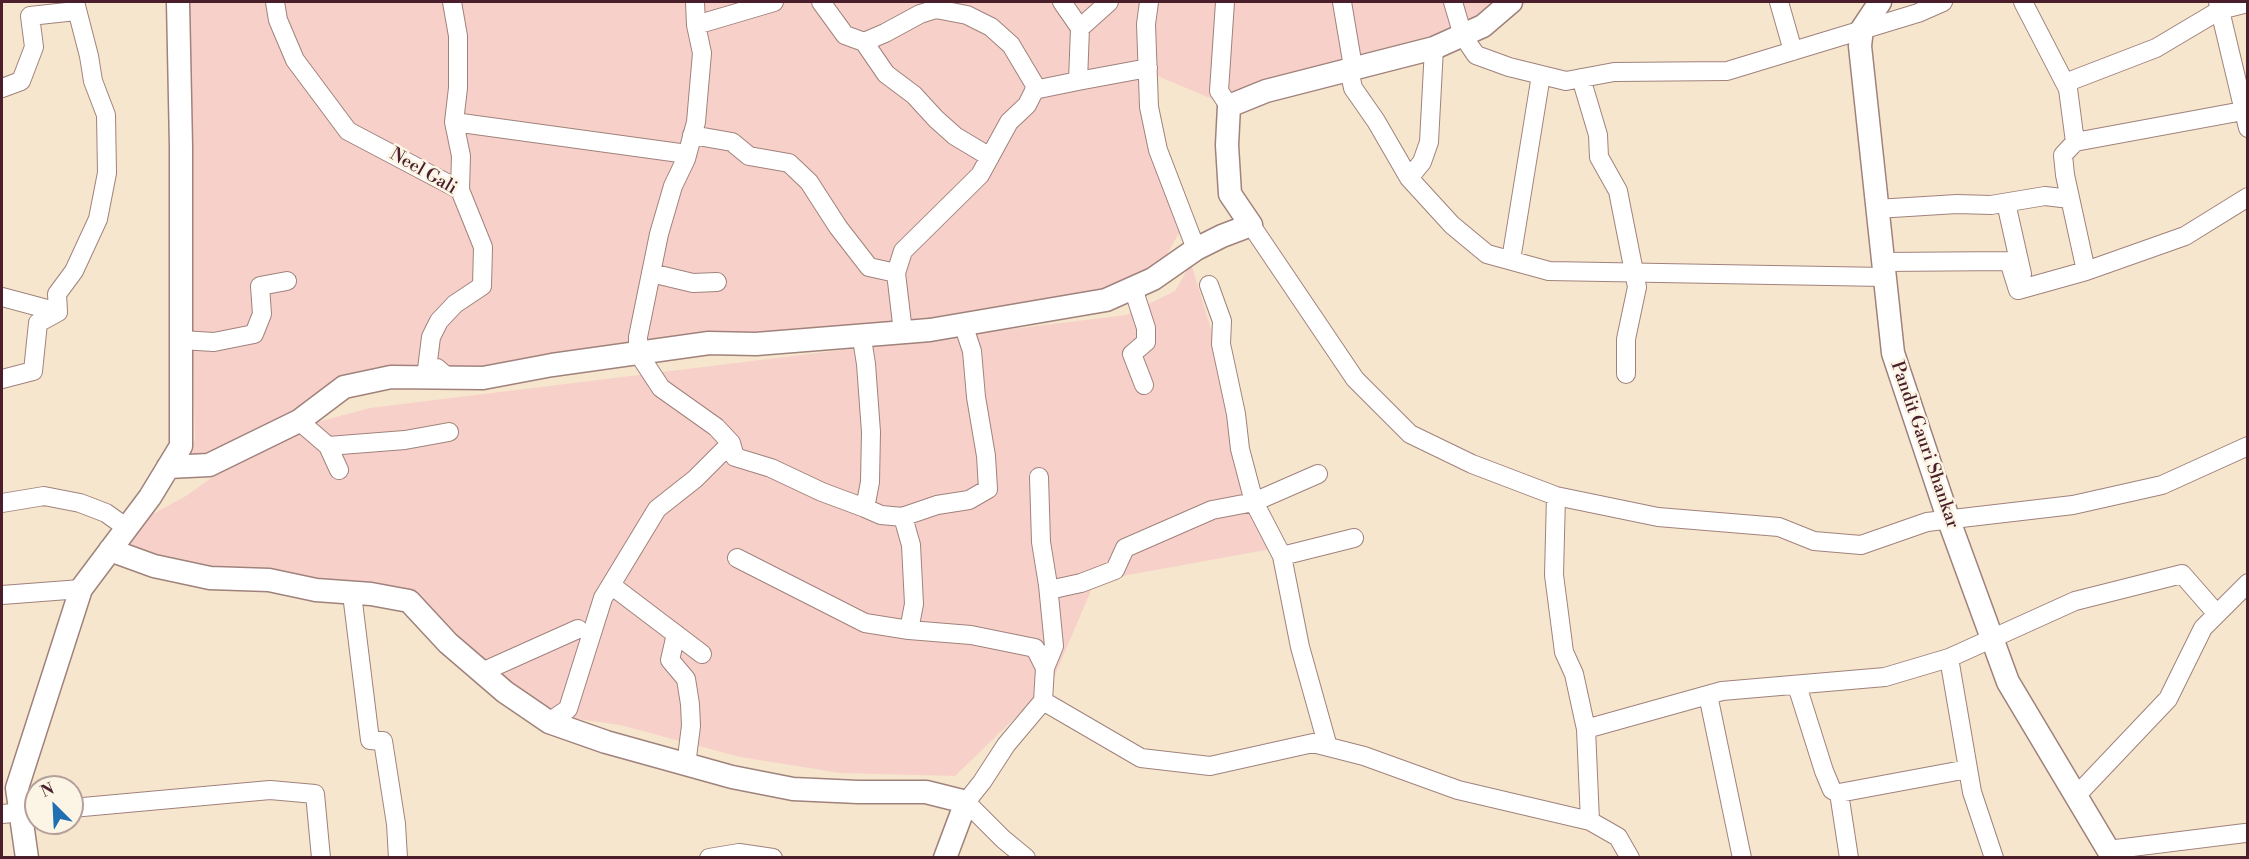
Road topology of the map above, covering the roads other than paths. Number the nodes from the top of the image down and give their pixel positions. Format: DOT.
graph roads {
  1 [pos="177,2"];
  2 [pos="275,2"];
  3 [pos="452,2"];
  4 [pos="695,2"];
  5 [pos="774,2"];
  6 [pos="821,2"];
  7 [pos="1062,2"];
  8 [pos="1108,2"];
  9 [pos="1149,2"];
  10 [pos="1225,2"];
  11 [pos="1342,2"];
  12 [pos="1453,2"];
  13 [pos="1511,2"];
  14 [pos="1779,2"];
  15 [pos="1880,2"];
  16 [pos="1943,2"];
  17 [pos="2023,2"];
  18 [pos="2247,3"];
  19 [pos="75,6"];
  20 [pos="2219,6"];
  21 [pos="696,25"];
  22 [pos="1080,28"];
  23 [pos="1862,29"];
  24 [pos="1463,36"];
  25 [pos="864,42"];
  26 [pos="1434,48"];
  27 [pos="1793,51"];
  28 [pos="1148,68"];
  29 [pos="1349,69"];
  30 [pos="1541,75"];
  31 [pos="1581,78"];
  32 [pos="1078,81"];
  33 [pos="2065,83"];
  34 [pos="2,88"];
  35 [pos="1034,90"];
  36 [pos="1229,106"];
  37 [pos="2246,116"];
  38 [pos="454,122"];
  39 [pos="692,135"];
  40 [pos="2075,142"];
  41 [pos="687,154"];
  42 [pos="990,157"];
  43 [pos="1409,178"];
  44 [pos="460,190"];
  45 [pos="2247,197"];
  46 [pos="2070,200"];
  47 [pos="2006,203"];
  48 [pos="1876,209"];
  49 [pos="1251,225"];
  50 [pos="1196,249"];
  51 [pos="1511,260"];
  52 [pos="1883,269"];
  53 [pos="2086,271"];
  54 [pos="651,273"];
  55 [pos="896,273"];
  56 [pos="1634,273"];
  57 [pos="288,281"];
  58 [pos="717,282"];
  59 [pos="1209,285"];
  60 [pos="1133,288"];
  61 [pos="2025,288"];
  62 [pos="2,297"];
  63 [pos="58,312"];
  64 [pos="963,324"];
  65 [pos="903,332"];
  66 [pos="849,336"];
  67 [pos="181,340"];
  68 [pos="638,353"];
  69 [pos="1626,374"];
  70 [pos="449,378"];
  71 [pos="2,379"];
  72 [pos="1144,385"];
  73 [pos="299,421"];
  74 [pos="449,432"];
  75 [pos="730,443"];
  76 [pos="328,446"];
  77 [pos="2247,446"];
  78 [pos="168,467"];
  79 [pos="339,470"];
  80 [pos="1318,474"];
  81 [pos="1039,477"];
  82 [pos="1556,496"];
  83 [pos="1254,502"];
  84 [pos="2,503"];
  85 [pos="865,508"];
  86 [pos="902,517"];
  87 [pos="1948,518"];
  88 [pos="127,528"];
  89 [pos="1354,538"];
  90 [pos="110,550"];
  91 [pos="1282,556"];
  92 [pos="737,558"];
  93 [pos="2247,583"];
  94 [pos="612,585"];
  95 [pos="81,589"];
  96 [pos="1049,590"];
  97 [pos="2,594"];
  98 [pos="352,594"];
  99 [pos="2217,614"];
  100 [pos="578,629"];
  101 [pos="909,630"];
  102 [pos="676,634"];
  103 [pos="1993,640"];
  104 [pos="702,654"];
  105 [pos="1949,658"];
  106 [pos="1045,668"];
  107 [pos="482,672"];
  108 [pos="1794,685"];
  109 [pos="1708,695"];
  110 [pos="1043,701"];
  111 [pos="549,722"];
  112 [pos="1586,729"];
  113 [pos="1328,747"];
  114 [pos="686,765"];
  115 [pos="1968,769"];
  116 [pos="1839,793"];
  117 [pos="2076,796"];
  118 [pos="966,801"];
  119 [pos="84,807"];
  120 [pos="19,812"];
  121 [pos="1590,821"];
  122 [pos="2245,832"];
  123 [pos="2110,854"];
  124 [pos="27,858"];
  125 [pos="321,858"];
  126 [pos="398,858"];
  127 [pos="709,858"];
  128 [pos="773,858"];
  129 [pos="945,858"];
  130 [pos="1026,858"];
  131 [pos="1630,858"];
  132 [pos="1742,858"];
  133 [pos="1849,858"];
  134 [pos="1994,858"];
  1 -- 67 [label="street"];
  2 -- 44 [label="street, Neel Gali"];
  3 -- 38 [label="street"];
  4 -- 21 [label="street"];
  5 -- 21 [label="street"];
  6 -- 25 [label="street"];
  7 -- 22 [label="street"];
  8 -- 22 [label="street"];
  9 -- 28 [label="street"];
  10 -- 36 [label="street"];
  11 -- 29 [label="street"];
  12 -- 24 [label="street"];
  13 -- 24 [label="street"];
  14 -- 27 [label="street"];
  15 -- 23 [label="street"];
  16 -- 23 [label="street"];
  17 -- 33 [label="street"];
  18 -- 20 [label="street"];
  19 -- 34 [label="street"];
  19 -- 63 [label="street"];
  20 -- 33 [label="street"];
  20 -- 37 [label="street"];
  21 -- 39 [label="street"];
  22 -- 32 [label="street"];
  23 -- 27 [label="street"];
  23 -- 48 [label="street, Pandit Gauri Shankar"];
  24 -- 26 [label="street"];
  24 -- 30 [label="street"];
  25 -- 35 [label="street"];
  25 -- 42 [label="street"];
  26 -- 29 [label="street"];
  26 -- 43 [label="street"];
  27 -- 31 [label="street"];
  28 -- 32 [label="street"];
  28 -- 50 [label="street"];
  29 -- 36 [label="street"];
  29 -- 43 [label="street"];
  30 -- 31 [label="street"];
  30 -- 51 [label="street"];
  31 -- 56 [label="street"];
  32 -- 35 [label="street"];
  33 -- 40 [label="street"];
  35 -- 42 [label="street"];
  36 -- 49 [label="street"];
  37 -- 40 [label="street"];
  38 -- 41 [label="street"];
  38 -- 44 [label="street"];
  39 -- 41 [label="street"];
  39 -- 55 [label="street"];
  40 -- 46 [label="street"];
  41 -- 54 [label="street"];
  42 -- 55 [label="street"];
  43 -- 51 [label="street"];
  44 -- 70 [label="street, Neel Gali"];
  45 -- 53 [label="street"];
  46 -- 47 [label="street"];
  46 -- 53 [label="street"];
  47 -- 48 [label="street"];
  47 -- 61 [label="street"];
  48 -- 52 [label="street, Pandit Gauri Shankar"];
  49 -- 50 [label="street"];
  49 -- 82 [label="street"];
  50 -- 60 [label="street"];
  51 -- 56 [label="street"];
  52 -- 56 [label="street"];
  52 -- 61 [label="street"];
  52 -- 87 [label="street, Pandit Gauri Shankar"];
  53 -- 61 [label="street"];
  54 -- 58 [label="street"];
  54 -- 68 [label="street"];
  55 -- 65 [label="street"];
  56 -- 69 [label="street"];
  57 -- 67 [label="street"];
  59 -- 83 [label="street"];
  60 -- 64 [label="street"];
  60 -- 72 [label="street"];
  62 -- 63 [label="street"];
  63 -- 71 [label="street"];
  64 -- 65 [label="street"];
  64 -- 86 [label="street"];
  65 -- 66 [label="street"];
  66 -- 68 [label="street"];
  66 -- 85 [label="street"];
  67 -- 78 [label="street"];
  68 -- 70 [label="street"];
  68 -- 75 [label="street"];
  70 -- 73 [label="street"];
  73 -- 76 [label="street"];
  73 -- 78 [label="street"];
  74 -- 76 [label="street"];
  75 -- 85 [label="street"];
  75 -- 94 [label="street"];
  76 -- 79 [label="street"];
  77 -- 87 [label="street"];
  78 -- 88 [label="street"];
  80 -- 83 [label="street"];
  81 -- 96 [label="street"];
  82 -- 87 [label="street"];
  82 -- 112 [label="street"];
  83 -- 91 [label="street"];
  83 -- 96 [label="street"];
  84 -- 88 [label="street"];
  85 -- 86 [label="street"];
  86 -- 101 [label="street"];
  87 -- 103 [label="street, Pandit Gauri Shankar"];
  88 -- 90 [label="street"];
  89 -- 91 [label="street"];
  90 -- 95 [label="street"];
  90 -- 98 [label="street"];
  91 -- 113 [label="street"];
  92 -- 101 [label="street"];
  93 -- 99 [label="street"];
  94 -- 102 [label="street"];
  94 -- 111 [label="street"];
  95 -- 97 [label="street"];
  95 -- 120 [label="street"];
  96 -- 106 [label="street"];
  98 -- 107 [label="street"];
  98 -- 126 [label="street"];
  99 -- 103 [label="street"];
  99 -- 117 [label="street"];
  100 -- 107 [label="street"];
  101 -- 106 [label="street"];
  102 -- 104 [label="street"];
  102 -- 114 [label="street"];
  103 -- 105 [label="street"];
  103 -- 117 [label="street, Pandit Gauri Shankar"];
  105 -- 108 [label="street"];
  105 -- 115 [label="street"];
  106 -- 110 [label="street"];
  107 -- 111 [label="street"];
  108 -- 109 [label="street"];
  108 -- 116 [label="street"];
  109 -- 112 [label="street"];
  109 -- 132 [label="street"];
  110 -- 113 [label="street"];
  110 -- 118 [label="street"];
  111 -- 114 [label="street"];
  112 -- 121 [label="street"];
  113 -- 121 [label="street"];
  114 -- 118 [label="street"];
  115 -- 116 [label="street"];
  115 -- 134 [label="street"];
  116 -- 133 [label="street"];
  117 -- 123 [label="street, Pandit Gauri Shankar"];
  118 -- 129 [label="street"];
  118 -- 130 [label="street"];
  119 -- 125 [label="street"];
  120 -- 124 [label="street"];
  121 -- 131 [label="street"];
  122 -- 123 [label="street"];
  127 -- 128 [label="street"];
}
